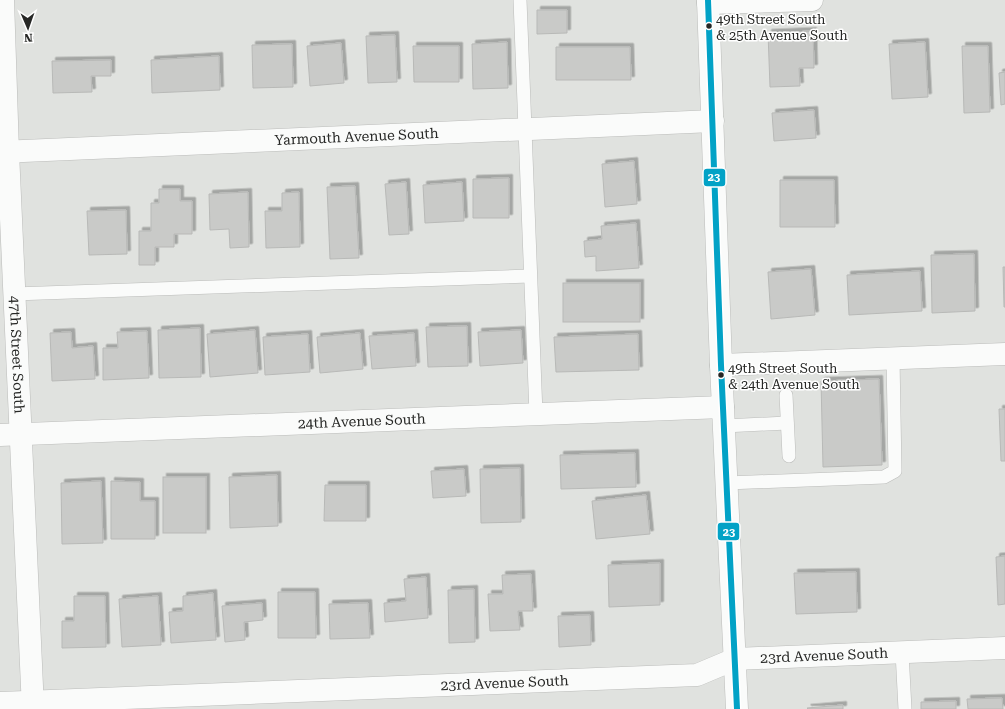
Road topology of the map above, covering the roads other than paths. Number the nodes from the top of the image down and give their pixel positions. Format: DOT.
graph roads {
  1 [pos="3,0"];
  2 [pos="520,0"];
  3 [pos="812,0"];
  4 [pos="708,2"];
  5 [pos="713,121"];
  6 [pos="524,129"];
  7 [pos="4,152"];
  8 [pos="530,276"];
  9 [pos="14,294"];
  10 [pos="1005,354"];
  11 [pos="893,358"];
  12 [pos="721,365"];
  13 [pos="786,395"];
  14 [pos="536,414"];
  15 [pos="724,416"];
  16 [pos="787,423"];
  17 [pos="10,434"];
  18 [pos="789,456"];
  19 [pos="727,483"];
  20 [pos="1005,648"];
  21 [pos="902,652"];
  22 [pos="735,659"];
  23 [pos="0,703"];
  24 [pos="32,705"];
  25 [pos="738,709"];
  26 [pos="905,709"];
  1 -- 7 [label="street, 47th Street South"];
  2 -- 6 [label="lane"];
  3 -- 4 [label="street"];
  4 -- 5 [label="street"];
  5 -- 6 [label="street, Yarmouth Avenue South"];
  5 -- 12 [label="street"];
  6 -- 7 [label="street, Yarmouth Avenue South"];
  6 -- 8 [label="lane"];
  7 -- 9 [label="street, 47th Street South"];
  8 -- 9 [label="lane"];
  8 -- 14 [label="lane"];
  9 -- 17 [label="street, 47th Street South"];
  10 -- 11 [label="street"];
  11 -- 12 [label="street"];
  11 -- 19 [label="lane"];
  12 -- 15 [label="street"];
  13 -- 16 [label="lane"];
  14 -- 15 [label="street, 24th Avenue South"];
  14 -- 17 [label="street, 24th Avenue South"];
  15 -- 16 [label="lane"];
  15 -- 19 [label="street"];
  16 -- 18 [label="lane"];
  17 -- 24 [label="street, 47th Street South"];
  19 -- 22 [label="street"];
  20 -- 21 [label="street, 23rd Avenue South"];
  21 -- 22 [label="street, 23rd Avenue South"];
  21 -- 26 [label="lane"];
  22 -- 24 [label="street, 23rd Avenue South"];
  22 -- 25 [label="street"];
  23 -- 24 [label="street, 23rd Avenue South"];
}
